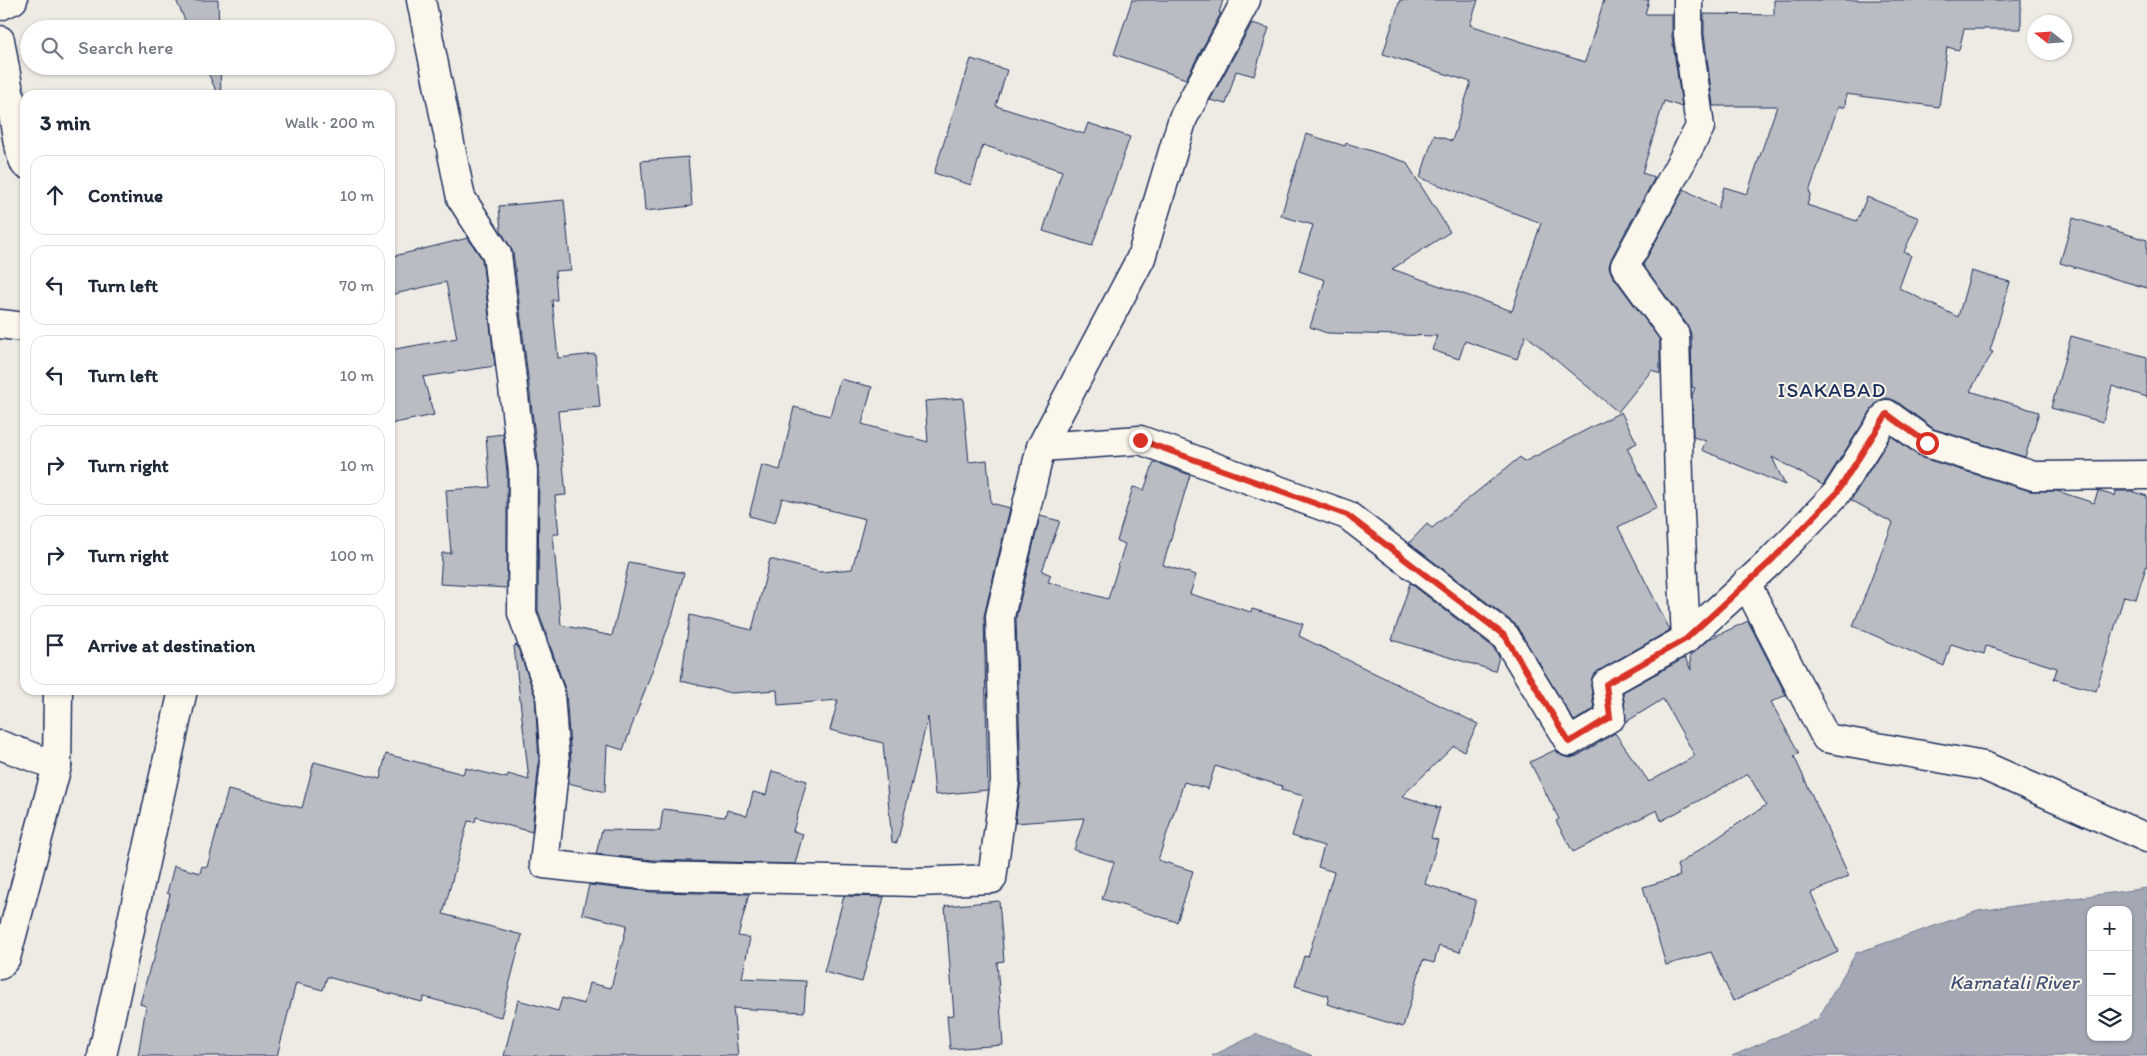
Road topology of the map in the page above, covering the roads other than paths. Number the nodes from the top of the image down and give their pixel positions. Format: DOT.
graph roads {
  1 [pos="13,0"];
  2 [pos="421,0"];
  3 [pos="1246,0"];
  4 [pos="1688,0"];
  5 [pos="0,6"];
  6 [pos="0,40"];
  7 [pos="20,152"];
  8 [pos="0,324"];
  9 [pos="20,326"];
  10 [pos="1041,446"];
  11 [pos="2147,475"];
  12 [pos="1746,583"];
  13 [pos="1686,639"];
  14 [pos="58,695"];
  15 [pos="182,695"];
  16 [pos="0,746"];
  17 [pos="57,766"];
  18 [pos="2147,838"];
  19 [pos="0,964"];
  20 [pos="102,1056"];
  1 -- 5 [label="street"];
  2 -- 10 [label="street"];
  3 -- 10 [label="street"];
  4 -- 13 [label="street"];
  6 -- 7 [label="street"];
  8 -- 9 [label="street"];
  10 -- 13 [label="street"];
  11 -- 12 [label="street"];
  12 -- 13 [label="street"];
  12 -- 18 [label="street"];
  14 -- 17 [label="street"];
  15 -- 20 [label="street"];
  16 -- 17 [label="street"];
  17 -- 19 [label="street"];
}
